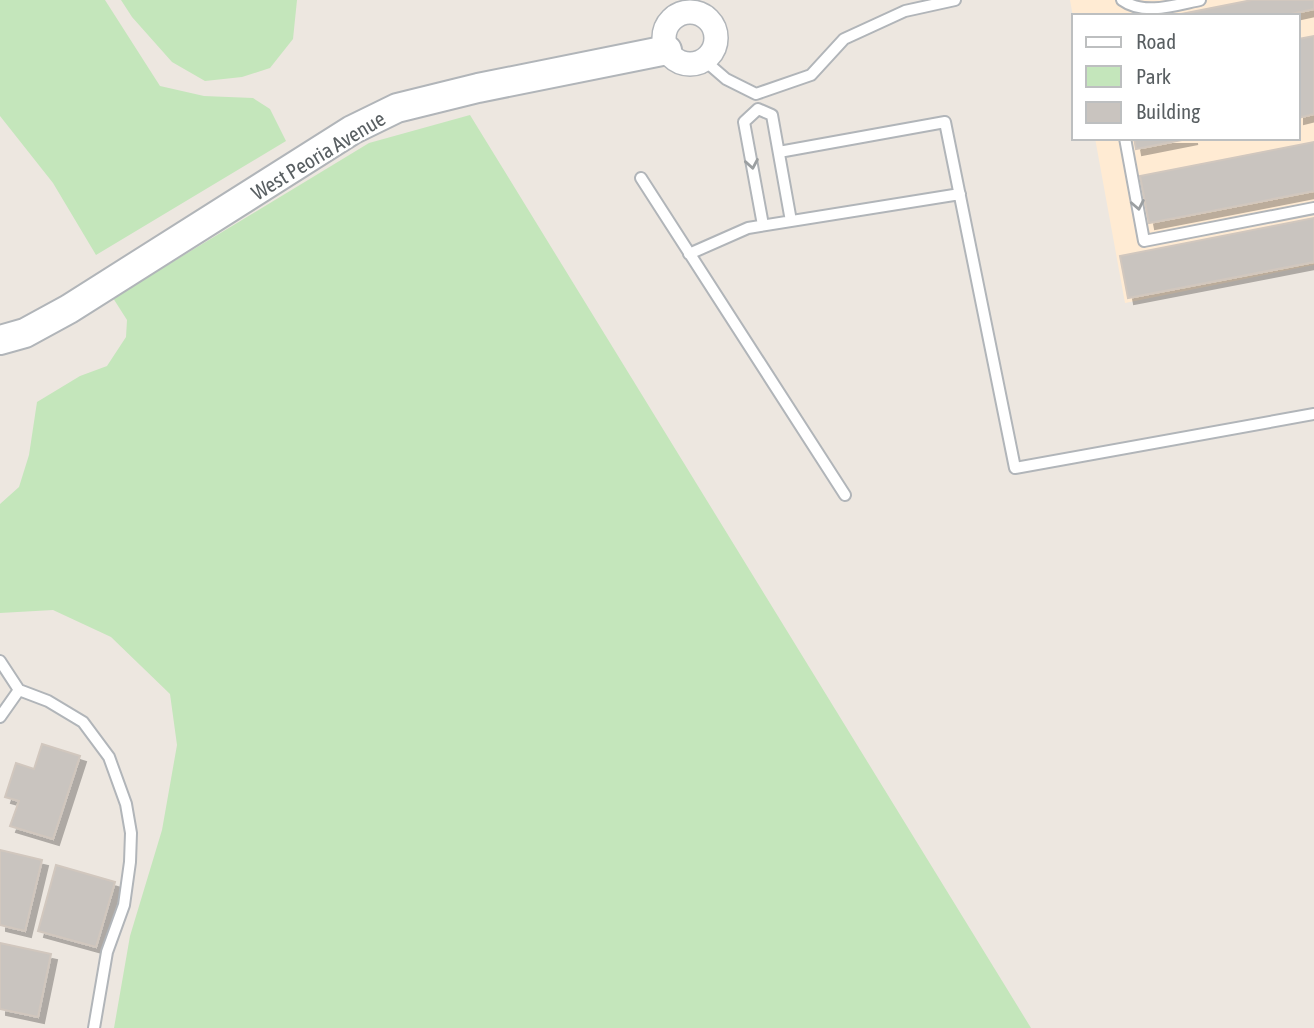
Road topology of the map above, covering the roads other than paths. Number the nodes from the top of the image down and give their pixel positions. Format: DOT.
graph roads {
  1 [pos="955,0"];
  2 [pos="1200,0"];
  3 [pos="1127,1"];
  4 [pos="672,8"];
  5 [pos="667,50"];
  6 [pos="704,60"];
  7 [pos="756,94"];
  8 [pos="758,109"];
  9 [pos="1125,140"];
  10 [pos="779,152"];
  11 [pos="641,178"];
  12 [pos="960,194"];
  13 [pos="1314,208"];
  14 [pos="791,221"];
  15 [pos="763,225"];
  16 [pos="689,254"];
  17 [pos="0,340"];
  18 [pos="1314,414"];
  19 [pos="845,495"];
  20 [pos="0,661"];
  21 [pos="19,690"];
  22 [pos="0,717"];
  23 [pos="94,1028"];
  1 -- 7 [label="lane"];
  2 -- 3 [label="lane"];
  4 -- 5 [label="street"];
  4 -- 6 [label="street"];
  5 -- 6 [label="street"];
  5 -- 17 [label="street, West Peoria Avenue"];
  6 -- 7 [label="lane"];
  7 -- 8 [label="lane"];
  8 -- 10 [label="lane"];
  8 -- 15 [label="lane, one-way"];
  9 -- 13 [label="lane, one-way"];
  10 -- 12 [label="lane"];
  10 -- 14 [label="lane"];
  11 -- 16 [label="lane"];
  12 -- 14 [label="lane"];
  12 -- 18 [label="lane"];
  14 -- 15 [label="lane"];
  15 -- 16 [label="lane"];
  16 -- 19 [label="lane"];
  20 -- 21 [label="lane"];
  21 -- 22 [label="lane"];
  21 -- 23 [label="lane"];
}
